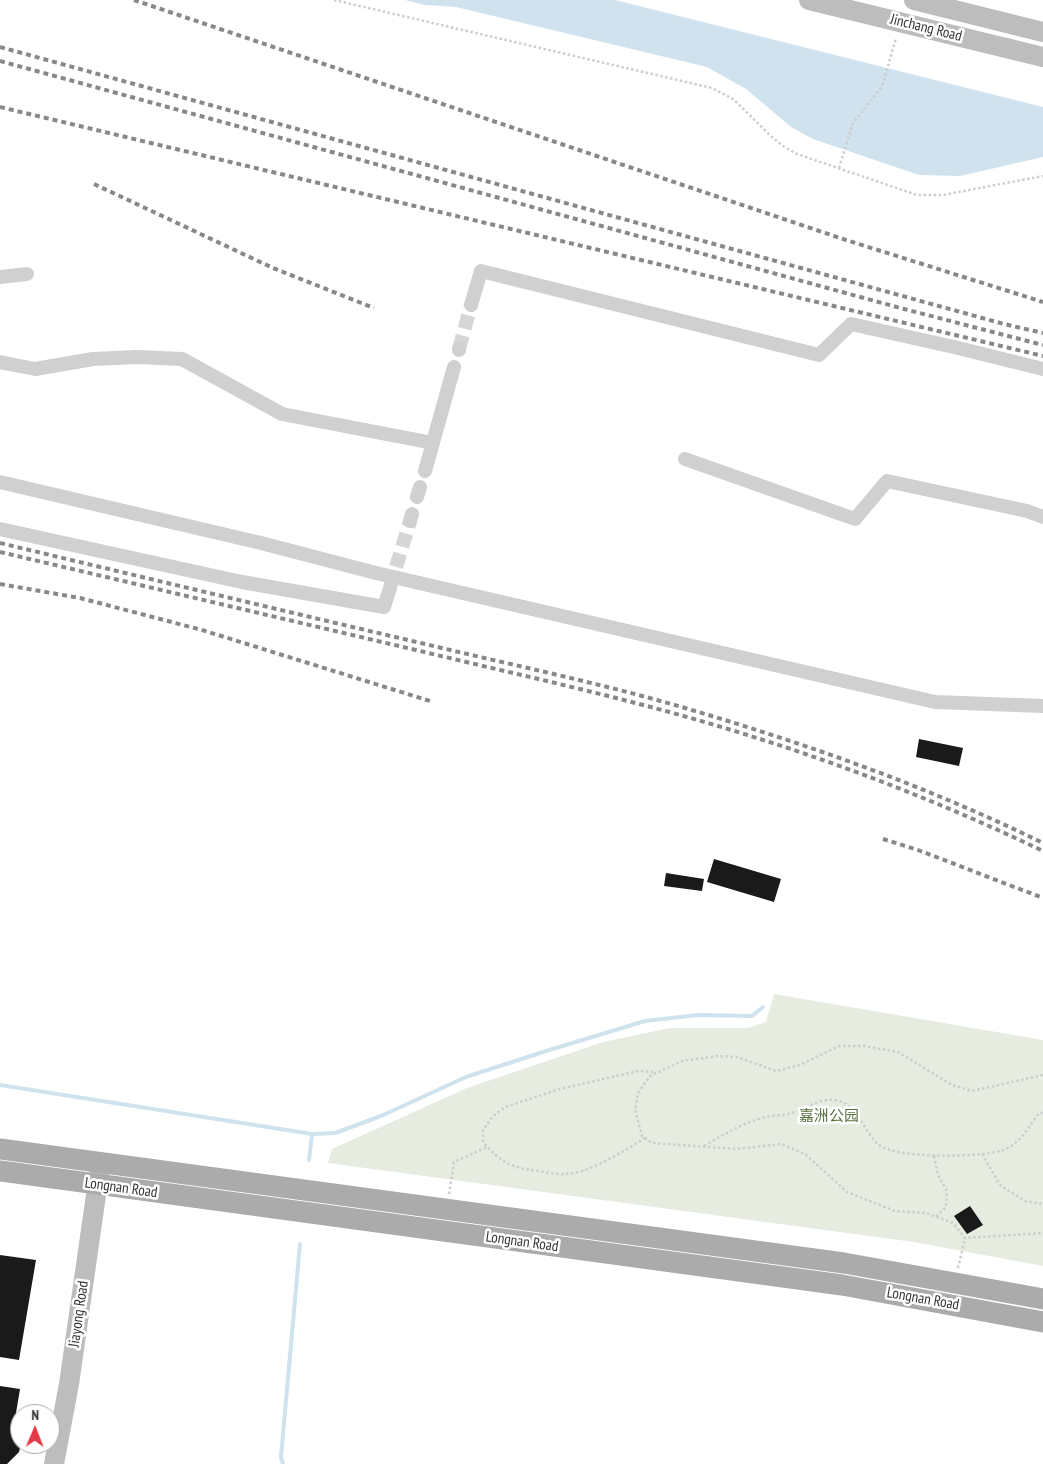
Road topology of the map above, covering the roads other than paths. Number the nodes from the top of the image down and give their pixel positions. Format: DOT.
graph roads {
  1 [pos="809,0"];
  2 [pos="914,0"];
  3 [pos="1043,32"];
  4 [pos="1043,57"];
  5 [pos="27,274"];
  6 [pos="0,277"];
  7 [pos="471,305"];
  8 [pos="0,362"];
  9 [pos="454,367"];
  10 [pos="1043,370"];
  11 [pos="433,443"];
  12 [pos="685,459"];
  13 [pos="425,471"];
  14 [pos="0,482"];
  15 [pos="1043,517"];
  16 [pos="0,529"];
  17 [pos="390,588"];
  18 [pos="1043,706"];
  19 [pos="0,1149"];
  20 [pos="100,1163"];
  21 [pos="0,1171"];
  22 [pos="97,1184"];
  23 [pos="1043,1300"];
  24 [pos="1043,1322"];
  25 [pos="54,1464"];
  1 -- 4 [label="main road, Jinchang Road"];
  2 -- 3 [label="main road, Jinchang Road"];
  5 -- 6 [label="street"];
  7 -- 10 [label="street"];
  8 -- 11 [label="street"];
  9 -- 11 [label="street"];
  11 -- 13 [label="street"];
  12 -- 15 [label="street"];
  14 -- 18 [label="street"];
  16 -- 17 [label="street"];
  19 -- 20 [label="main road, Longnan Road"];
  20 -- 22 [label="main road, Jiayong Road"];
  20 -- 23 [label="main road, Longnan Road"];
  21 -- 22 [label="main road, Longnan Road"];
  22 -- 24 [label="main road, Longnan Road"];
  22 -- 25 [label="main road, Jiayong Road"];
}
